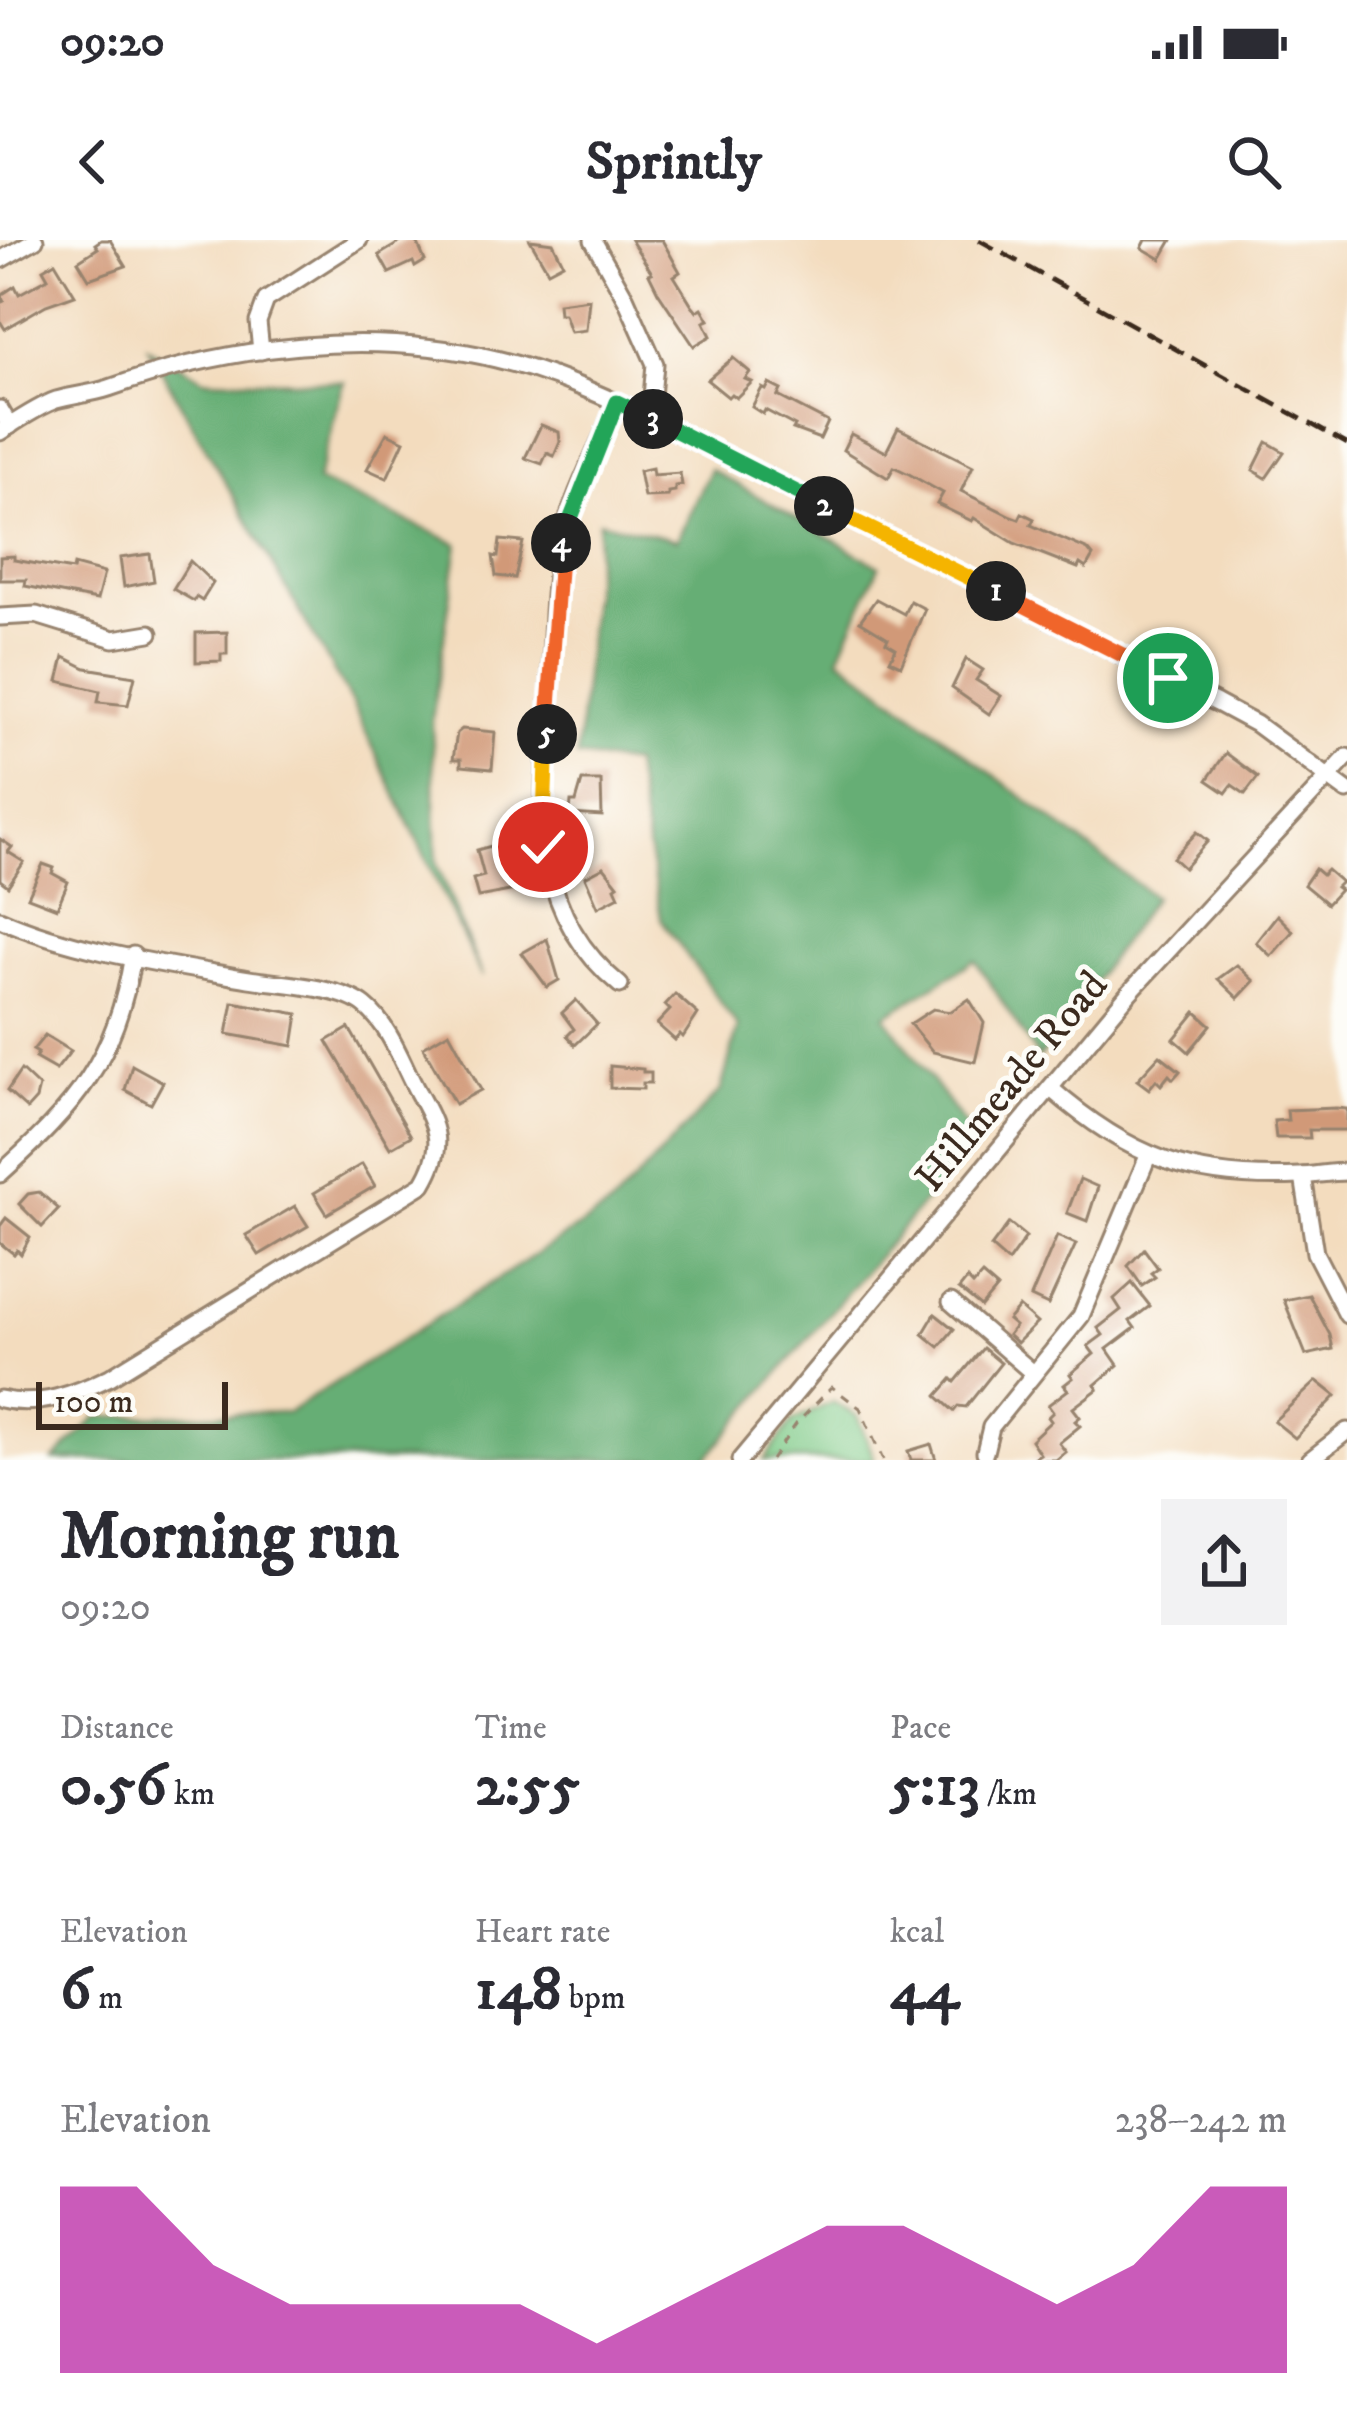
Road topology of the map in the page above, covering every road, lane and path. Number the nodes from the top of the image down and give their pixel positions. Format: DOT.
graph roads {
  1 [pos="34,240"];
  2 [pos="359,240"];
  3 [pos="593,240"];
  4 [pos="0,260"];
  5 [pos="261,351"];
  6 [pos="617,402"];
  7 [pos="0,409"];
  8 [pos="650,418"];
  9 [pos="5,429"];
  10 [pos="0,617"];
  11 [pos="150,633"];
  12 [pos="1347,757"];
  13 [pos="1328,777"];
  14 [pos="1347,790"];
  15 [pos="0,919"];
  16 [pos="133,955"];
  17 [pos="620,985"];
  18 [pos="1050,1088"];
  19 [pos="1148,1156"];
  20 [pos="1347,1172"];
  21 [pos="0,1174"];
  22 [pos="1303,1176"];
  23 [pos="951,1302"];
  24 [pos="1347,1315"];
  25 [pos="1033,1373"];
  26 [pos="0,1399"];
  27 [pos="1347,1431"];
  28 [pos="985,1452"];
  29 [pos="740,1460"];
  30 [pos="771,1460"];
  31 [pos="883,1460"];
  32 [pos="1310,1460"];
  1 -- 4 [label="street"];
  2 -- 5 [label="street"];
  3 -- 8 [label="street"];
  5 -- 6 [label="street"];
  5 -- 9 [label="street"];
  6 -- 8 [label="street"];
  6 -- 17 [label="street"];
  7 -- 9 [label="street"];
  8 -- 13 [label="street"];
  10 -- 11 [label="street"];
  12 -- 13 [label="street, Hillmeade Road"];
  13 -- 14 [label="street"];
  13 -- 18 [label="street, Hillmeade Road"];
  15 -- 16 [label="street"];
  16 -- 21 [label="street"];
  16 -- 26 [label="street"];
  18 -- 19 [label="street"];
  18 -- 29 [label="street, Hillmeade Road"];
  19 -- 22 [label="street"];
  19 -- 25 [label="street"];
  20 -- 22 [label="street"];
  22 -- 24 [label="street"];
  23 -- 25 [label="street"];
  25 -- 28 [label="street"];
  27 -- 32 [label="street"];
  30 -- 31 [label="path"];
}
